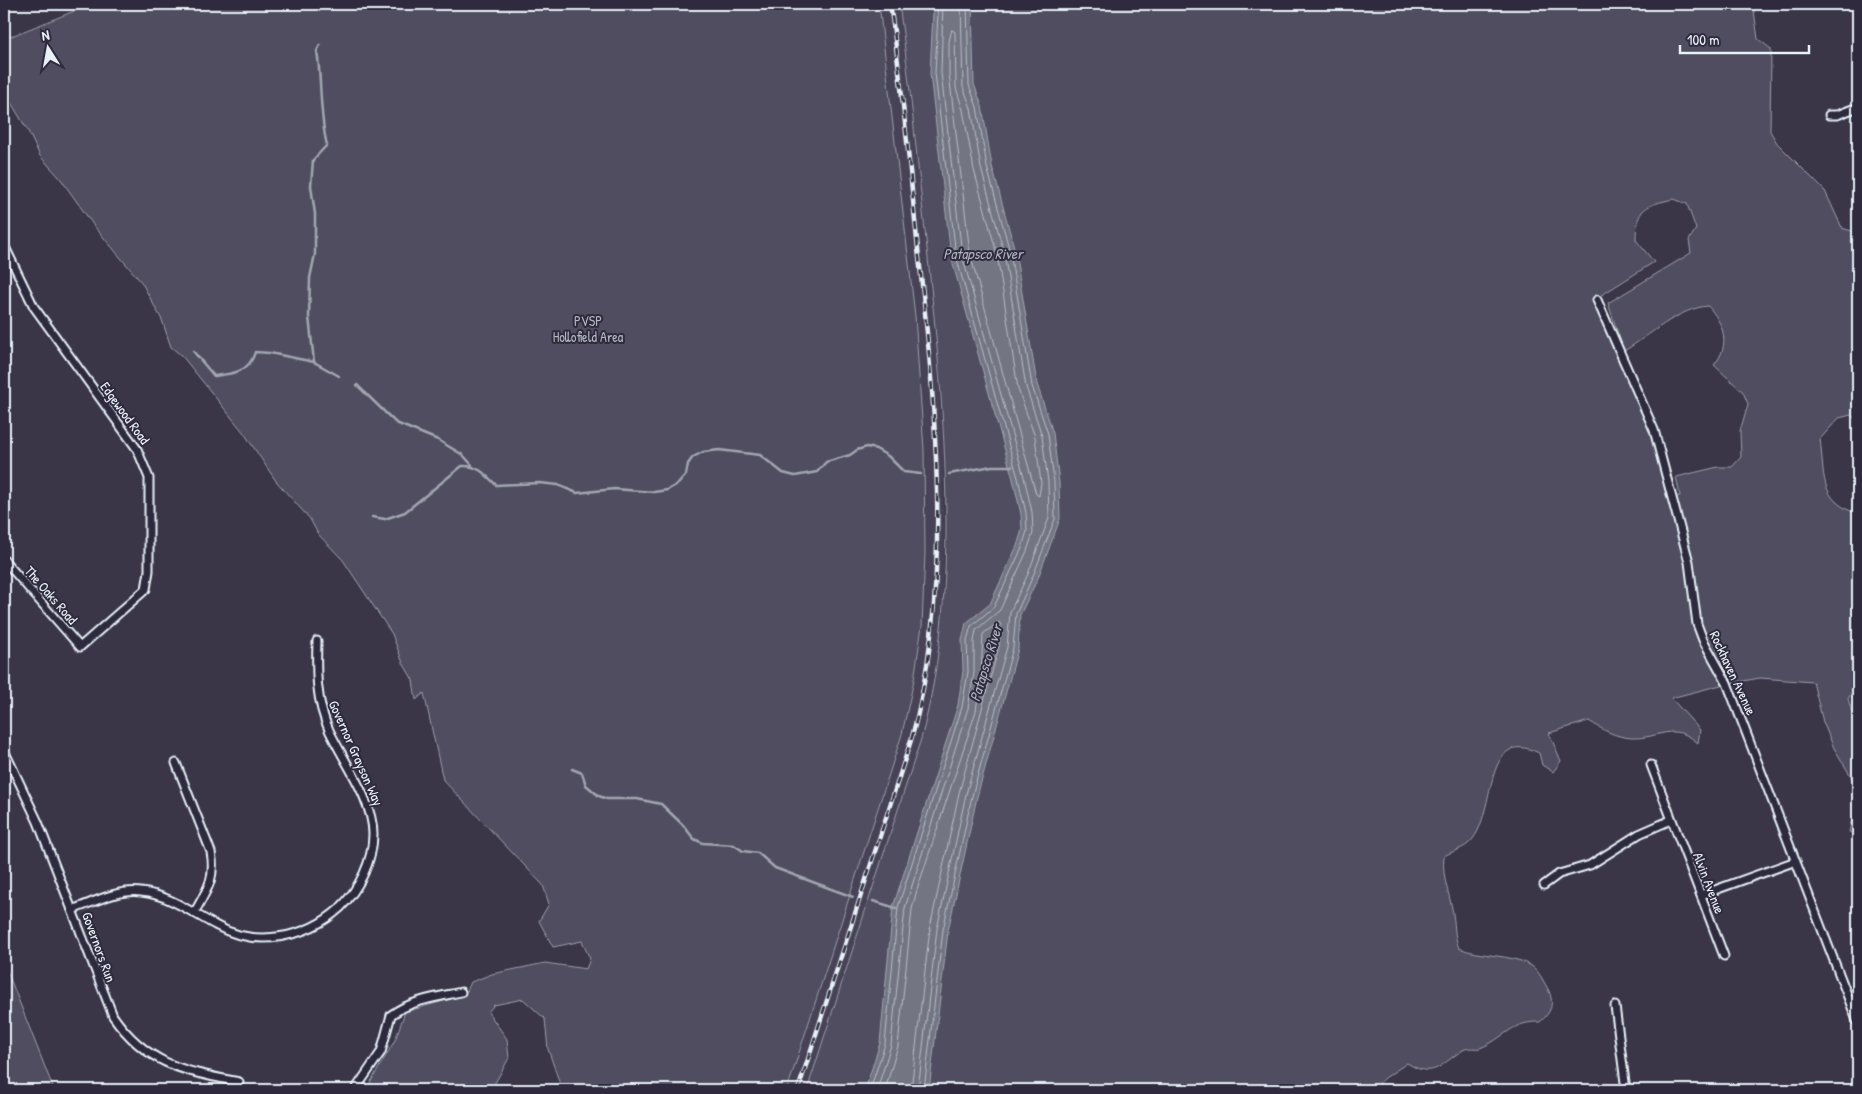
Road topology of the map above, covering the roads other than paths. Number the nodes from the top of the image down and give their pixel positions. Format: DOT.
graph roads {
  1 [pos="1858,108"];
  2 [pos="1830,115"];
  3 [pos="4,245"];
  4 [pos="1597,300"];
  5 [pos="4,560"];
  6 [pos="317,640"];
  7 [pos="80,647"];
  8 [pos="4,750"];
  9 [pos="176,763"];
  10 [pos="1651,765"];
  11 [pos="1671,820"];
  12 [pos="1796,861"];
  13 [pos="1544,885"];
  14 [pos="1701,895"];
  15 [pos="72,910"];
  16 [pos="194,913"];
  17 [pos="1724,956"];
  18 [pos="461,992"];
  19 [pos="1615,1006"];
  20 [pos="1858,1023"];
  21 [pos="239,1082"];
  22 [pos="355,1090"];
  23 [pos="1626,1090"];
  1 -- 2 [label="street"];
  3 -- 7 [label="street, Edgewood Road"];
  4 -- 12 [label="street, Rockhaven Avenue"];
  5 -- 7 [label="street, The Oaks Road"];
  6 -- 16 [label="street, Governor Grayson Way"];
  8 -- 15 [label="street, Governors Run"];
  9 -- 16 [label="street"];
  10 -- 11 [label="street, Alvin Avenue"];
  11 -- 13 [label="street"];
  11 -- 14 [label="street, Alvin Avenue"];
  12 -- 14 [label="street"];
  12 -- 20 [label="street, Rockhaven Avenue"];
  14 -- 17 [label="street, Alvin Avenue"];
  15 -- 16 [label="street, Governor Grayson Way"];
  15 -- 21 [label="street, Governors Run"];
  18 -- 22 [label="street"];
  19 -- 23 [label="street"];
}
